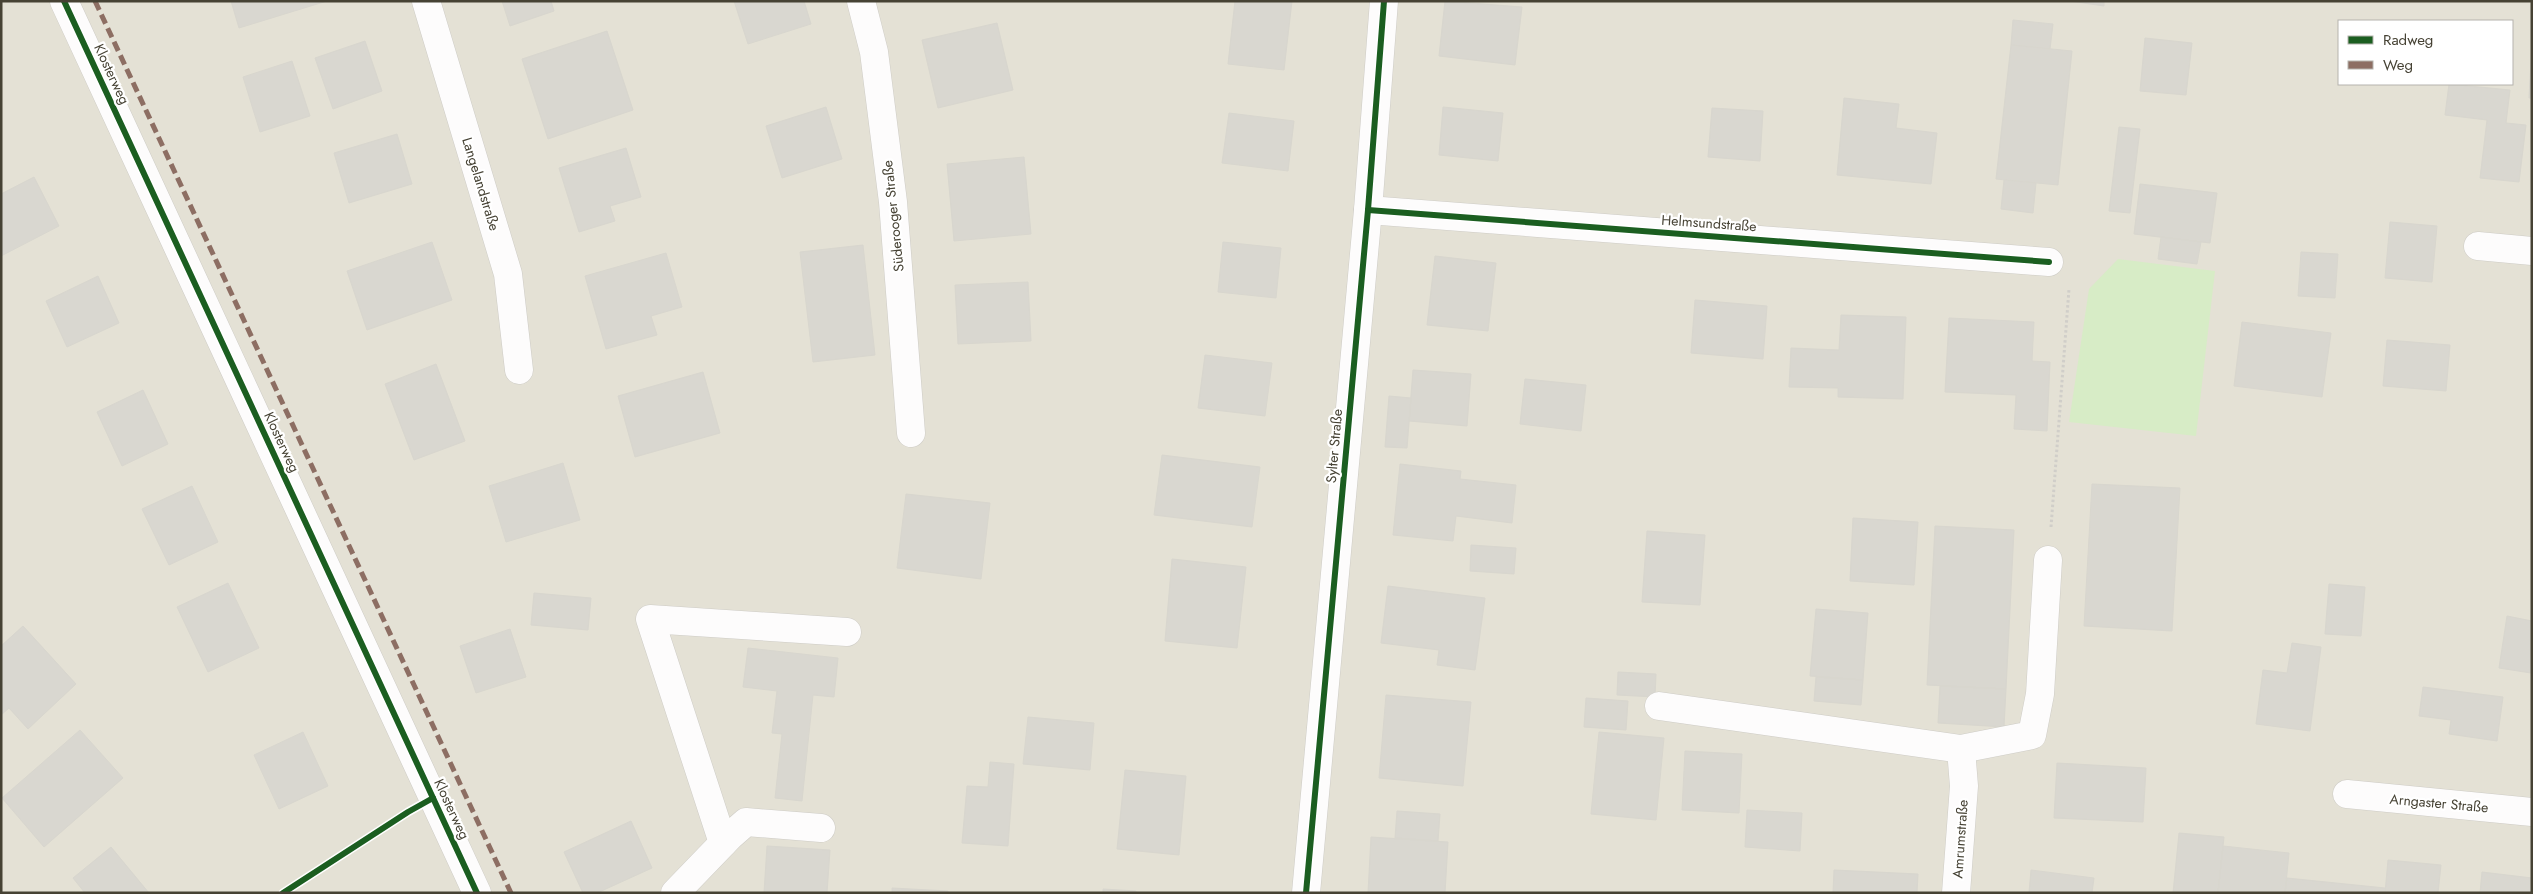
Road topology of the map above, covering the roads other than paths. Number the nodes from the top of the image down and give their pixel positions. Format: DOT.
graph roads {
  1 [pos="64,1"];
  2 [pos="426,1"];
  3 [pos="861,1"];
  4 [pos="1384,1"];
  5 [pos="1368,210"];
  6 [pos="2478,246"];
  7 [pos="2532,251"];
  8 [pos="2049,262"];
  9 [pos="519,370"];
  10 [pos="911,432"];
  11 [pos="2048,560"];
  12 [pos="847,632"];
  13 [pos="1660,706"];
  14 [pos="1961,749"];
  15 [pos="2347,794"];
  16 [pos="2532,812"];
  17 [pos="821,828"];
  18 [pos="723,843"];
  19 [pos="477,893"];
  20 [pos="675,893"];
  21 [pos="1306,893"];
  22 [pos="1956,893"];
  1 -- 19 [label="street, Klosterweg"];
  2 -- 9 [label="street, Langelandstraße"];
  3 -- 10 [label="street, Süderooger Straße"];
  4 -- 5 [label="street, Sylter Straße"];
  5 -- 8 [label="street, Helmsundstraße"];
  5 -- 21 [label="street, Sylter Straße"];
  6 -- 7 [label="street"];
  11 -- 14 [label="street"];
  12 -- 18 [label="street"];
  13 -- 14 [label="street"];
  14 -- 22 [label="street, Amrumstraße"];
  15 -- 16 [label="street, Arngaster Straße"];
  17 -- 18 [label="street"];
  18 -- 20 [label="street"];
}
